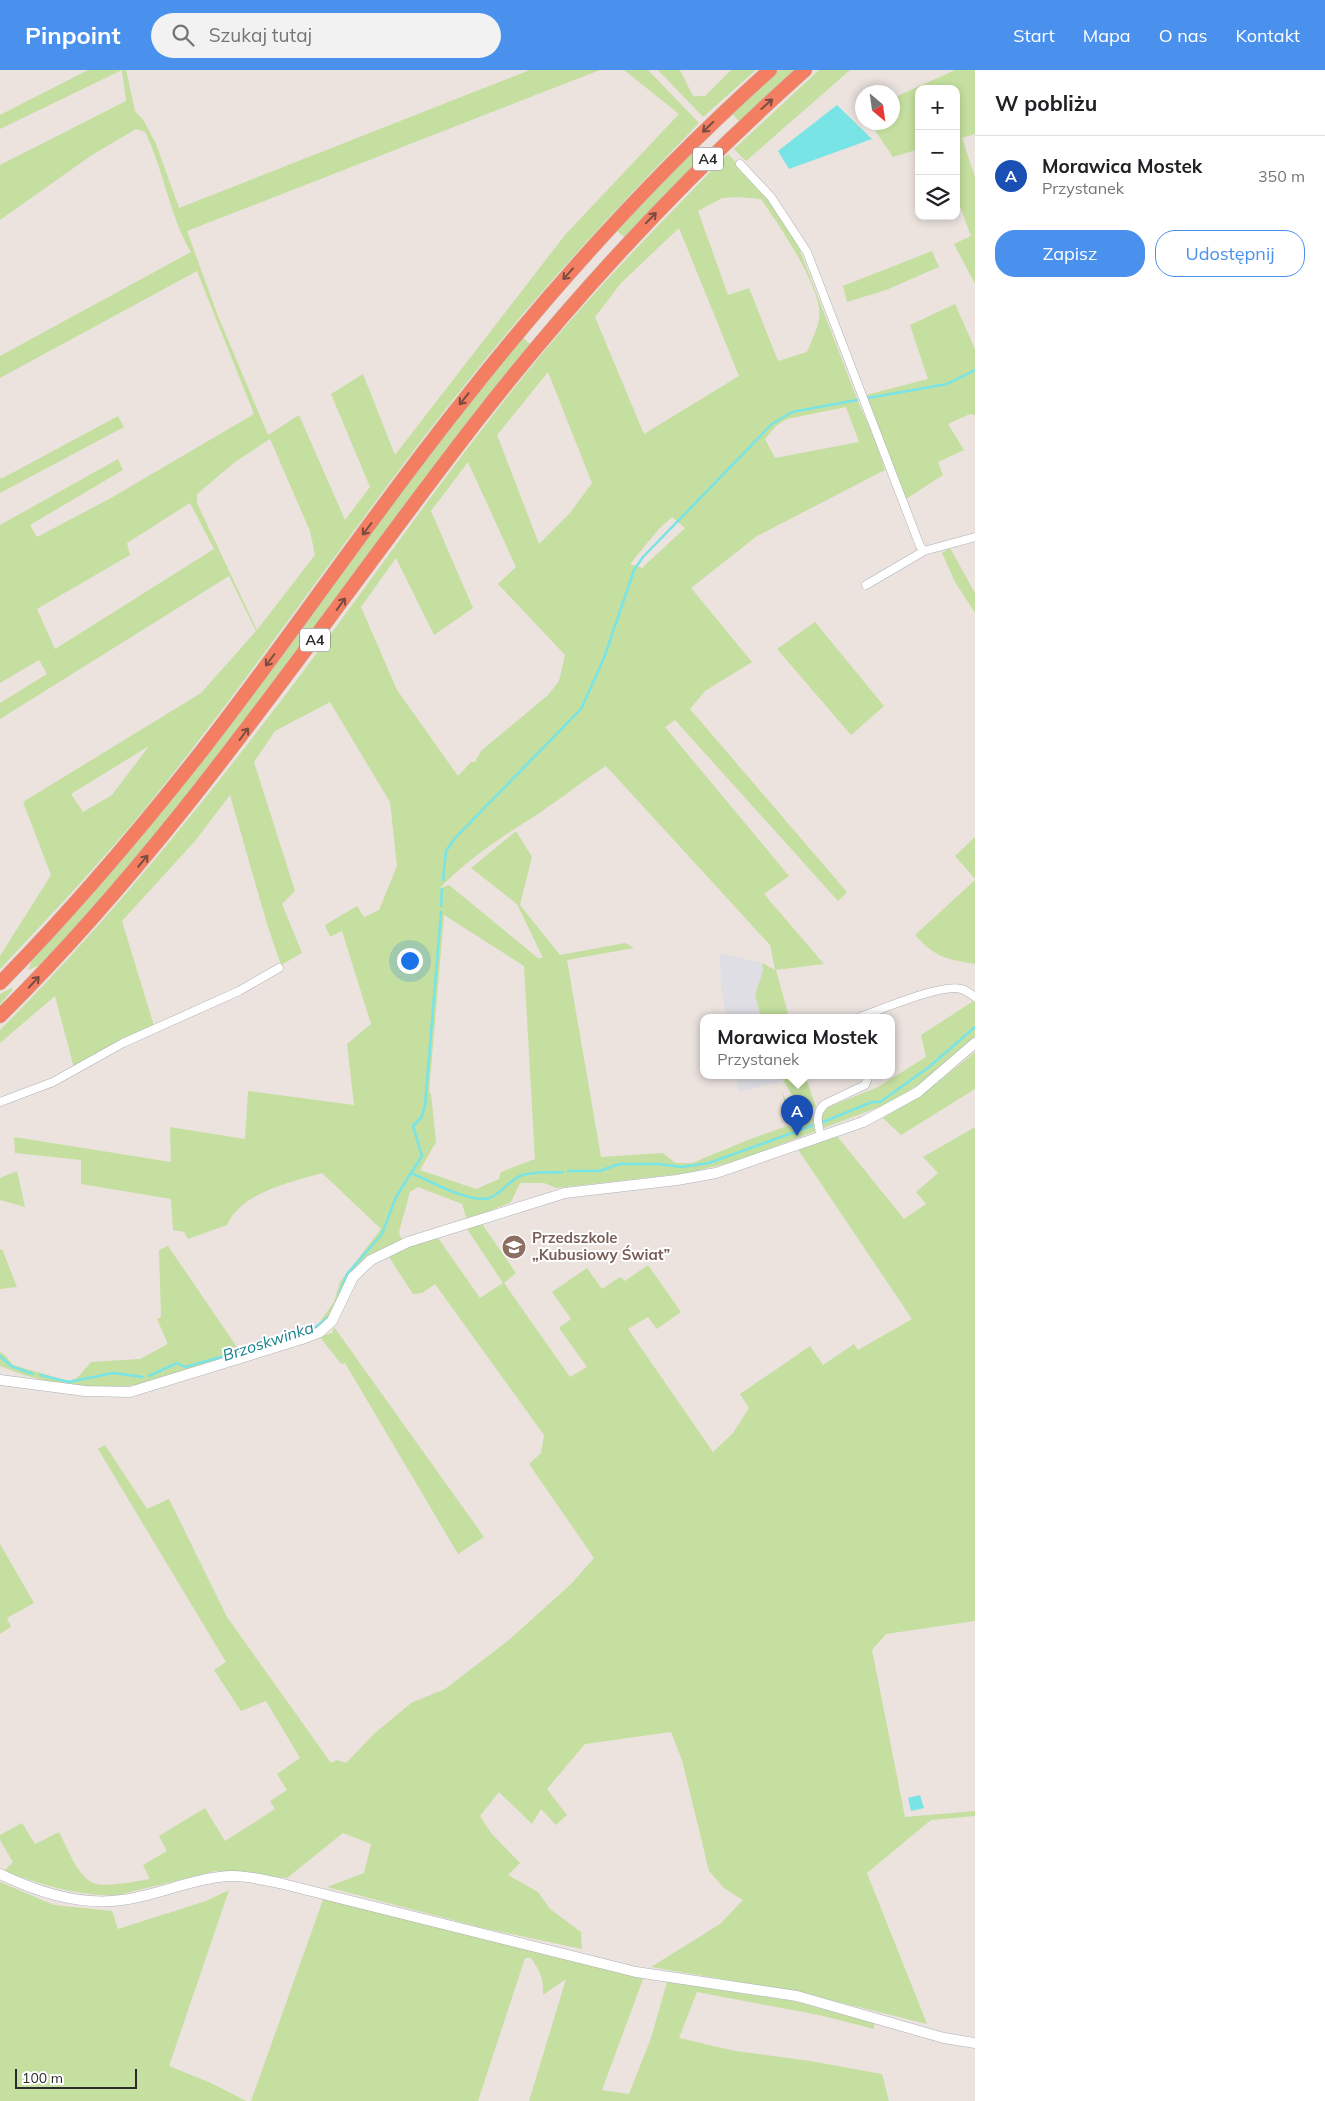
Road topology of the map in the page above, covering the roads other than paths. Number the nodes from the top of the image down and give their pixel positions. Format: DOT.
graph roads {
  1 [pos="770,70"];
  2 [pos="805,70"];
  3 [pos="740,164"];
  4 [pos="975,537"];
  5 [pos="924,551"];
  6 [pos="866,585"];
  7 [pos="280,968"];
  8 [pos="0,983"];
  9 [pos="975,997"];
  10 [pos="869,1014"];
  11 [pos="0,1016"];
  12 [pos="975,1043"];
  13 [pos="867,1079"];
  14 [pos="0,1102"];
  15 [pos="820,1132"];
  16 [pos="0,1380"];
  17 [pos="0,1874"];
  18 [pos="975,2044"];
  1 -- 8 [label="highway, A4, one-way"];
  11 -- 2 [label="highway, A4, one-way"];
  3 -- 5 [label="street"];
  4 -- 5 [label="street"];
  5 -- 6 [label="street"];
  7 -- 14 [label="street"];
  9 -- 10 [label="street"];
  12 -- 15 [label="street"];
  13 -- 15 [label="street"];
  15 -- 16 [label="street"];
  17 -- 18 [label="street"];
}
